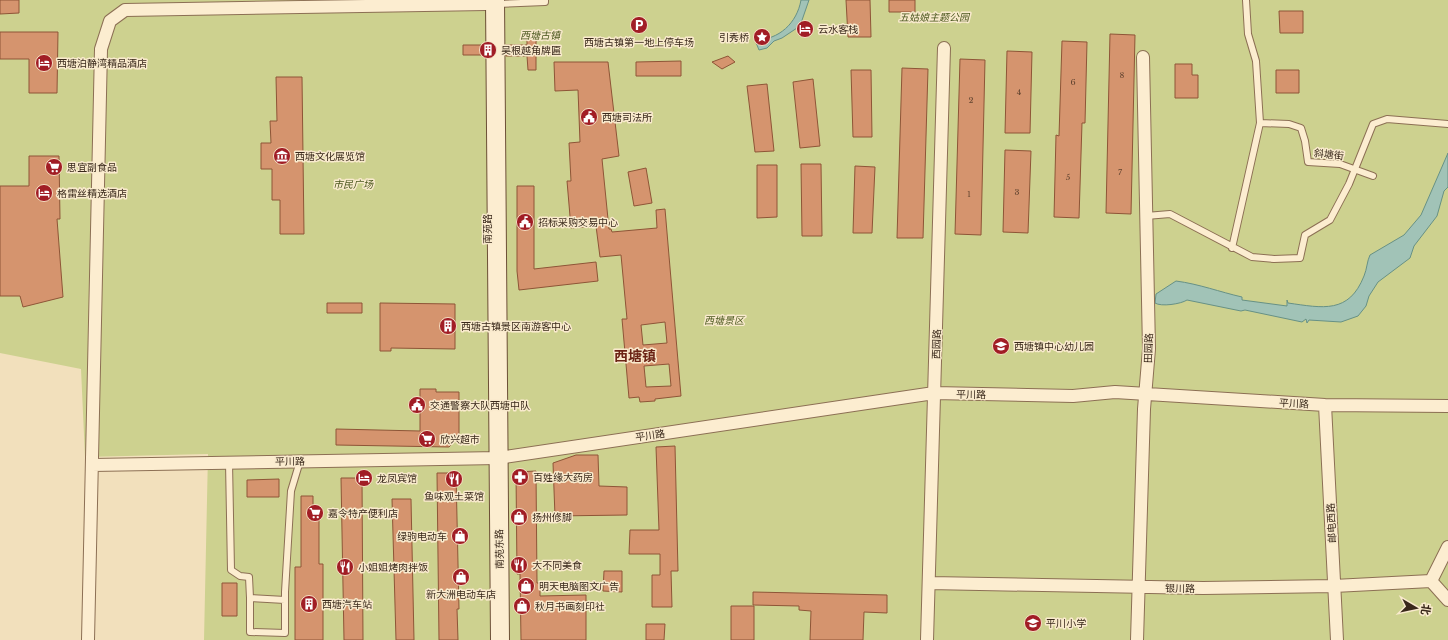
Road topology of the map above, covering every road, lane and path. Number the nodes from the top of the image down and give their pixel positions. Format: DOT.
graph roads {
  1 [pos="545,0"];
  2 [pos="1246,0"];
  3 [pos="490,2"];
  4 [pos="944,48"];
  5 [pos="1143,56"];
  6 [pos="1260,123"];
  7 [pos="1448,124"];
  8 [pos="1355,169"];
  9 [pos="1373,176"];
  10 [pos="1146,216"];
  11 [pos="1232,248"];
  12 [pos="934,393"];
  13 [pos="1146,394"];
  14 [pos="1325,405"];
  15 [pos="1448,406"];
  16 [pos="493,458"];
  17 [pos="300,461"];
  18 [pos="229,462"];
  19 [pos="92,464"];
  20 [pos="1448,547"];
  21 [pos="1431,581"];
  22 [pos="929,583"];
  23 [pos="1334,586"];
  24 [pos="1138,587"];
  25 [pos="250,598"];
  26 [pos="285,600"];
  27 [pos="1448,600"];
  28 [pos="88,640"];
  29 [pos="489,640"];
  30 [pos="500,640"];
  31 [pos="927,640"];
  32 [pos="1137,640"];
  33 [pos="1337,640"];
  1 -- 3 [label="lane"];
  2 -- 6 [label="lane"];
  3 -- 16 [label="main road, 南苑路"];
  3 -- 19 [label="street"];
  4 -- 12 [label="street, 西园路"];
  5 -- 10 [label="street, 田园路"];
  6 -- 8 [label="lane, 斜塘街"];
  6 -- 11 [label="lane"];
  7 -- 8 [label="lane"];
  8 -- 9 [label="lane, 斜塘街"];
  8 -- 11 [label="lane"];
  10 -- 11 [label="lane"];
  10 -- 13 [label="street, 田园路"];
  12 -- 13 [label="street, 平川路"];
  12 -- 16 [label="street, 平川路"];
  12 -- 22 [label="street, 西园路"];
  13 -- 14 [label="street, 平川路"];
  13 -- 24 [label="street, 田园路"];
  14 -- 15 [label="street, 平川路"];
  14 -- 23 [label="street, 邮电西路"];
  16 -- 17 [label="street, 平川路"];
  16 -- 29 [label="main road, 南苑东路"];
  16 -- 30 [label="main road, 南苑东路"];
  17 -- 18 [label="street, 平川路"];
  17 -- 26 [label="lane"];
  18 -- 19 [label="street, 平川路"];
  18 -- 25 [label="lane"];
  19 -- 28 [label="street"];
  20 -- 21 [label="street"];
  21 -- 23 [label="street, 银川路"];
  21 -- 27 [label="street"];
  22 -- 24 [label="street, 银川路"];
  22 -- 31 [label="street, 西园路"];
  23 -- 24 [label="street, 银川路"];
  23 -- 33 [label="street, 邮电西路"];
  24 -- 32 [label="street, 田园路"];
  25 -- 26 [label="lane"];
  25 -- 26 [label="lane"];
}
